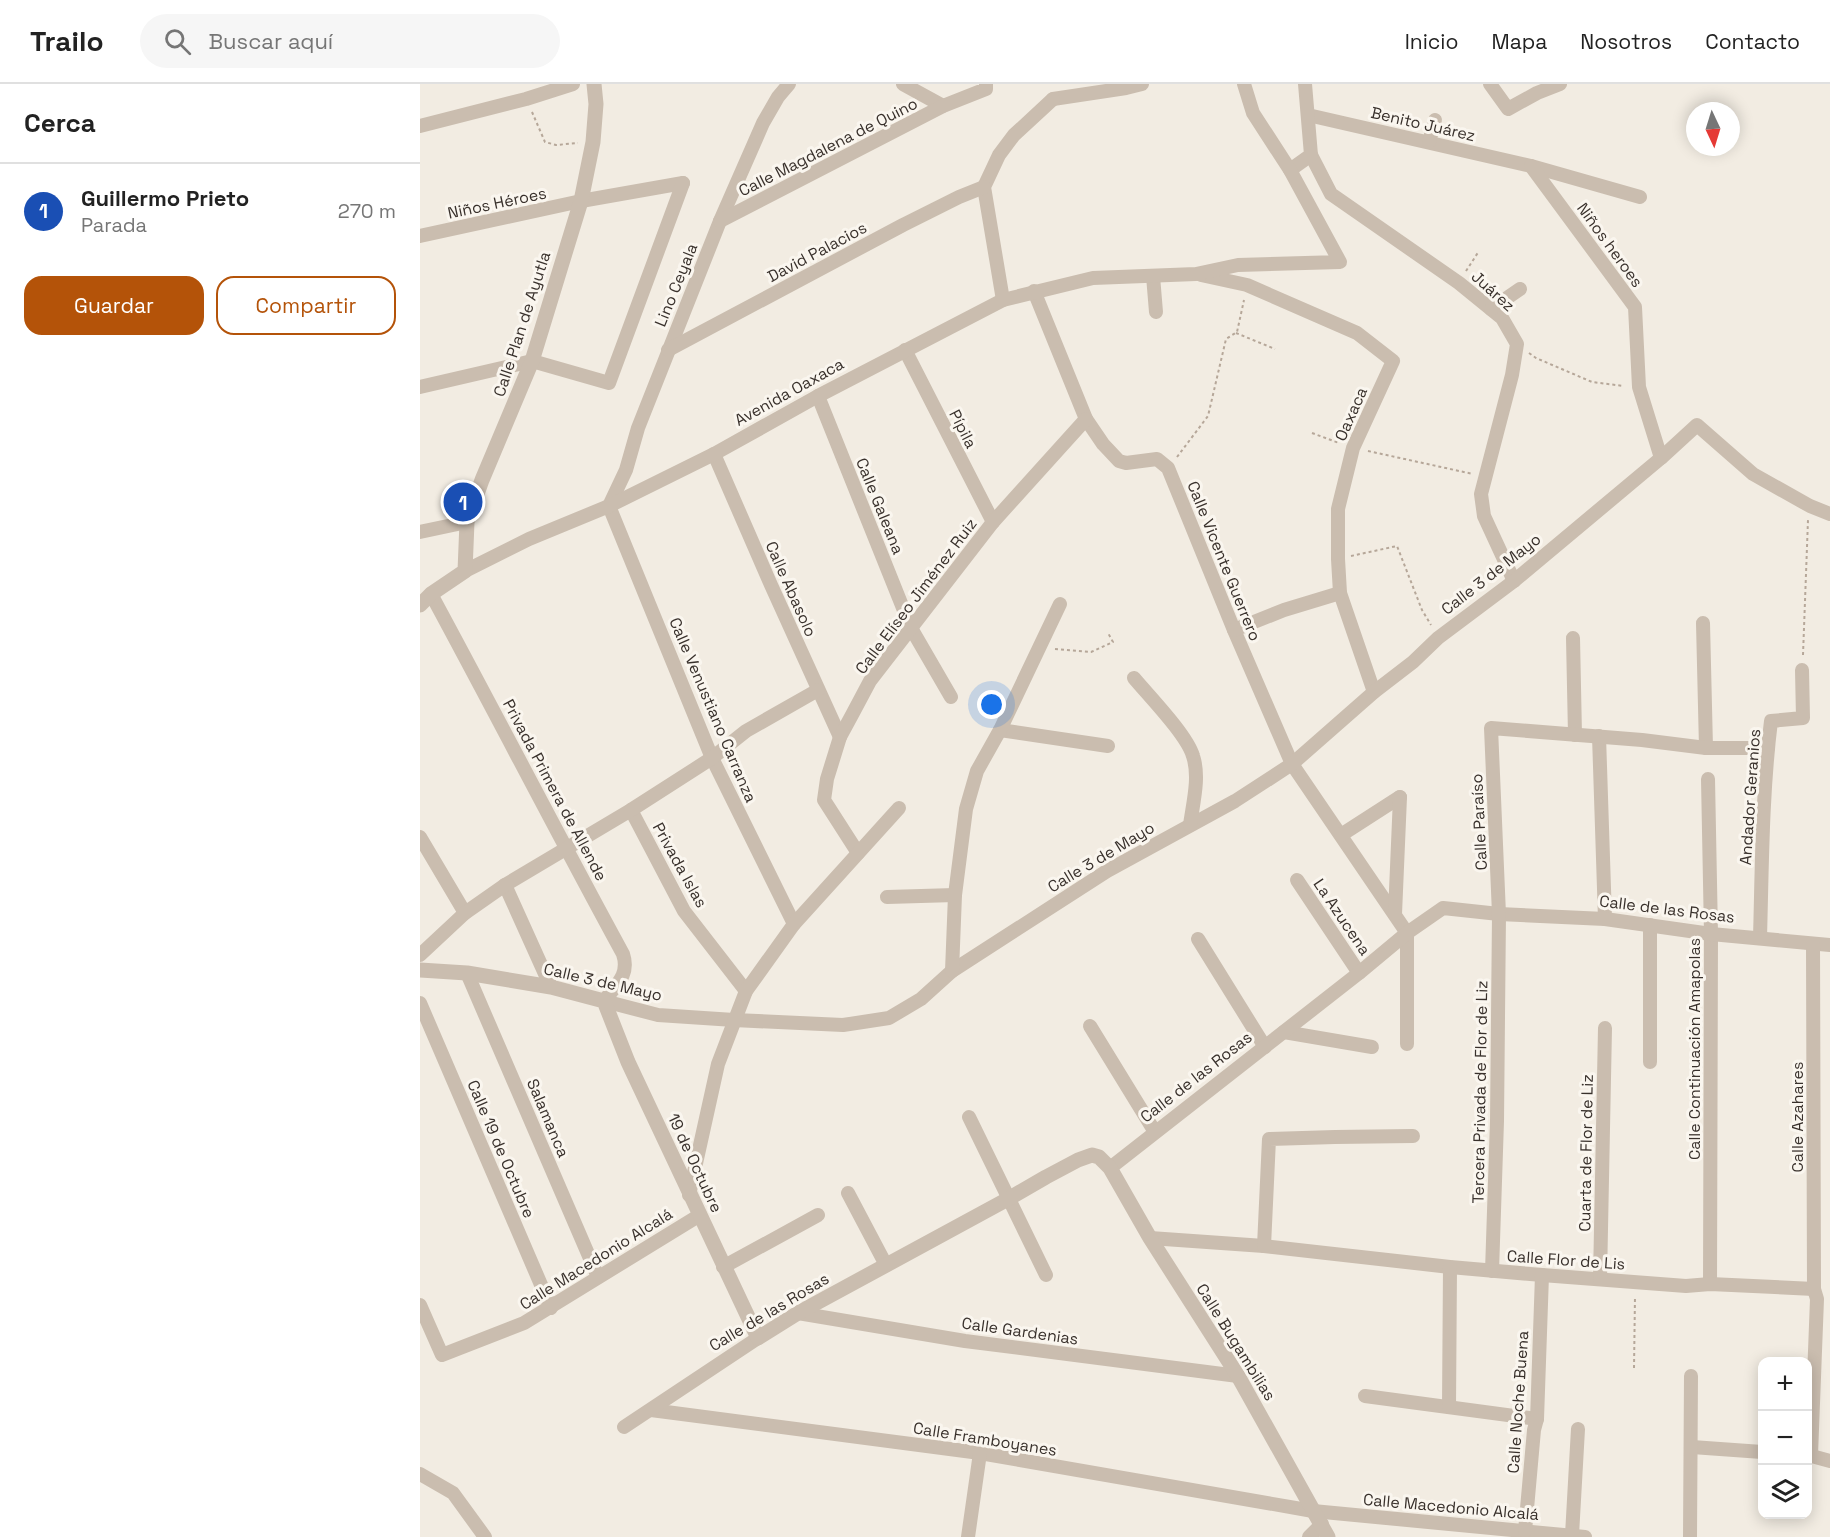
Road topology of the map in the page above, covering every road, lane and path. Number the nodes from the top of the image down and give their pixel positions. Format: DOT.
graph roads {
  1 [pos="573,84"];
  2 [pos="594,84"];
  3 [pos="789,84"];
  4 [pos="903,84"];
  5 [pos="1052,84"];
  6 [pos="1142,84"];
  7 [pos="1244,84"];
  8 [pos="1305,84"];
  9 [pos="1490,84"];
  10 [pos="1560,84"];
  11 [pos="986,87"];
  12 [pos="1103,87"];
  13 [pos="526,99"];
  14 [pos="1053,99"];
  15 [pos="943,106"];
  16 [pos="1308,115"];
  17 [pos="1435,120"];
  18 [pos="420,126"];
  19 [pos="593,142"];
  20 [pos="1429,142"];
  21 [pos="1311,155"];
  22 [pos="1532,166"];
  23 [pos="1290,170"];
  24 [pos="984,187"];
  25 [pos="1640,197"];
  26 [pos="581,201"];
  27 [pos="720,221"];
  28 [pos="420,236"];
  29 [pos="1479,251"];
  30 [pos="1196,274"];
  31 [pos="1152,276"];
  32 [pos="1459,283"];
  33 [pos="1247,285"];
  34 [pos="1521,289"];
  35 [pos="1034,291"];
  36 [pos="1003,300"];
  37 [pos="1491,309"];
  38 [pos="1155,312"];
  39 [pos="1236,333"];
  40 [pos="1517,344"];
  41 [pos="1275,349"];
  42 [pos="668,350"];
  43 [pos="905,350"];
  44 [pos="532,361"];
  45 [pos="420,387"];
  46 [pos="1639,387"];
  47 [pos="818,396"];
  48 [pos="1086,419"];
  49 [pos="1312,434"];
  50 [pos="1353,448"];
  51 [pos="714,454"];
  52 [pos="1661,458"];
  53 [pos="1168,468"];
  54 [pos="1485,477"];
  55 [pos="609,506"];
  56 [pos="1810,506"];
  57 [pos="1830,514"];
  58 [pos="467,522"];
  59 [pos="993,522"];
  60 [pos="420,532"];
  61 [pos="1338,559"];
  62 [pos="465,571"];
  63 [pos="1514,581"];
  64 [pos="1340,593"];
  65 [pos="425,599"];
  66 [pos="1060,604"];
  67 [pos="1702,623"];
  68 [pos="911,628"];
  69 [pos="1234,630"];
  70 [pos="1108,633"];
  71 [pos="1438,638"];
  72 [pos="1573,638"];
  73 [pos="1041,648"];
  74 [pos="1802,670"];
  75 [pos="1134,678"];
  76 [pos="818,690"];
  77 [pos="1374,692"];
  78 [pos="951,697"];
  79 [pos="1000,730"];
  80 [pos="1575,735"];
  81 [pos="1599,736"];
  82 [pos="840,737"];
  83 [pos="1108,746"];
  84 [pos="1706,748"];
  85 [pos="1768,748"];
  86 [pos="712,758"];
  87 [pos="1292,764"];
  88 [pos="1708,778"];
  89 [pos="898,808"];
  90 [pos="631,810"];
  91 [pos="1190,825"];
  92 [pos="1341,834"];
  93 [pos="420,837"];
  94 [pos="566,849"];
  95 [pos="858,853"];
  96 [pos="426,861"];
  97 [pos="1297,880"];
  98 [pos="505,885"];
  99 [pos="955,894"];
  100 [pos="887,897"];
  101 [pos="465,913"];
  102 [pos="1395,914"];
  103 [pos="1500,914"];
  104 [pos="1605,919"];
  105 [pos="794,924"];
  106 [pos="1650,925"];
  107 [pos="1407,933"];
  108 [pos="1711,934"];
  109 [pos="1760,938"];
  110 [pos="1198,939"];
  111 [pos="1813,944"];
  112 [pos="1830,945"];
  113 [pos="420,955"];
  114 [pos="420,970"];
  115 [pos="952,971"];
  116 [pos="467,973"];
  117 [pos="1359,973"];
  118 [pos="551,987"];
  119 [pos="746,991"];
  120 [pos="604,1001"];
  121 [pos="420,1003"];
  122 [pos="734,1020"];
  123 [pos="1090,1026"];
  124 [pos="1605,1028"];
  125 [pos="1284,1032"];
  126 [pos="1407,1044"];
  127 [pos="1265,1047"];
  128 [pos="1372,1047"];
  129 [pos="1650,1062"];
  130 [pos="969,1117"];
  131 [pos="1155,1132"];
  132 [pos="1413,1136"];
  133 [pos="1110,1168"];
  134 [pos="848,1193"];
  135 [pos="690,1195"];
  136 [pos="1008,1199"];
  137 [pos="700,1215"];
  138 [pos="818,1215"];
  139 [pos="1150,1238"];
  140 [pos="1264,1246"];
  141 [pos="886,1265"];
  142 [pos="723,1267"];
  143 [pos="1450,1267"];
  144 [pos="1492,1271"];
  145 [pos="1046,1275"];
  146 [pos="1542,1275"];
  147 [pos="598,1277"];
  148 [pos="1600,1279"];
  149 [pos="1636,1282"];
  150 [pos="1710,1284"];
  151 [pos="1814,1289"];
  152 [pos="420,1305"];
  153 [pos="551,1308"];
  154 [pos="798,1313"];
  155 [pos="758,1338"];
  156 [pos="1634,1368"];
  157 [pos="1238,1376"];
  158 [pos="1691,1376"];
  159 [pos="1365,1396"];
  160 [pos="1449,1407"];
  161 [pos="651,1410"];
  162 [pos="1811,1411"];
  163 [pos="1537,1419"];
  164 [pos="624,1427"];
  165 [pos="1578,1429"];
  166 [pos="1692,1447"];
  167 [pos="1758,1452"];
  168 [pos="980,1454"];
  169 [pos="1812,1456"];
  170 [pos="1830,1461"];
  171 [pos="420,1474"];
  172 [pos="1313,1511"];
  173 [pos="1442,1530"];
  174 [pos="1325,1531"];
  175 [pos="1525,1531"];
  176 [pos="1579,1536"];
  177 [pos="485,1537"];
  178 [pos="968,1537"];
  179 [pos="1309,1537"];
  180 [pos="1690,1537"];
  1 -- 13 [label="street"];
  2 -- 19 [label="street, Calle Plan de Ayutla"];
  3 -- 27 [label="street, Lino Ceyala"];
  4 -- 15 [label="street"];
  5 -- 14 [label="street"];
  6 -- 12 [label="street"];
  7 -- 23 [label="street"];
  8 -- 16 [label="street"];
  9 -- 10 [label="street"];
  11 -- 15 [label="street, Calle Magdalena de Quino"];
  12 -- 14 [label="street"];
  13 -- 18 [label="street"];
  13 -- 19 [label="path"];
  14 -- 24 [label="street"];
  15 -- 27 [label="street, Calle Magdalena de Quino"];
  16 -- 20 [label="street, Benito Juárez"];
  16 -- 21 [label="street"];
  17 -- 20 [label="street"];
  19 -- 26 [label="street, Calle Plan de Ayutla"];
  20 -- 22 [label="street, Benito Juárez"];
  21 -- 23 [label="street"];
  21 -- 32 [label="street, Juárez"];
  22 -- 25 [label="street, Benito Juárez"];
  22 -- 46 [label="street, Niños heroes"];
  23 -- 30 [label="street"];
  24 -- 36 [label="street"];
  24 -- 42 [label="street, David Palacios"];
  26 -- 28 [label="street, Niños Héroes"];
  26 -- 44 [label="street, Calle Plan de Ayutla"];
  26 -- 44 [label="street, Niños Héroes"];
  27 -- 42 [label="street, Lino Ceyala"];
  29 -- 32 [label="path"];
  30 -- 31 [label="street, Avenida Oaxaca"];
  30 -- 33 [label="street, Oaxaca"];
  31 -- 35 [label="street, Avenida Oaxaca"];
  31 -- 38 [label="street"];
  32 -- 37 [label="street, Juárez"];
  33 -- 39 [label="path"];
  33 -- 50 [label="street, Oaxaca"];
  34 -- 37 [label="street"];
  35 -- 36 [label="street, Avenida Oaxaca"];
  35 -- 48 [label="street"];
  36 -- 43 [label="street, Avenida Oaxaca"];
  37 -- 40 [label="street, Juárez"];
  39 -- 41 [label="path"];
  39 -- 53 [label="path"];
  40 -- 46 [label="path"];
  40 -- 54 [label="street"];
  42 -- 55 [label="street, Lino Ceyala"];
  43 -- 47 [label="street, Avenida Oaxaca"];
  43 -- 59 [label="street, Pípila"];
  44 -- 45 [label="street"];
  44 -- 58 [label="street, Calle Plan de Ayutla"];
  46 -- 52 [label="street, Niños heroes"];
  47 -- 51 [label="street, Avenida Oaxaca"];
  47 -- 68 [label="street, Calle Galeana"];
  48 -- 53 [label="street, Calle Vicente Guerrero"];
  48 -- 59 [label="street, Calle Elíseo Jiménez Ruiz"];
  49 -- 50 [label="path"];
  50 -- 54 [label="path"];
  50 -- 61 [label="street, Oaxaca"];
  51 -- 55 [label="street, Avenida Oaxaca"];
  51 -- 76 [label="street, Calle Abasolo"];
  52 -- 56 [label="street, Calle 3 de Mayo"];
  52 -- 63 [label="street, Calle 3 de Mayo"];
  53 -- 69 [label="street, Calle Vicente Guerrero"];
  54 -- 63 [label="street"];
  55 -- 62 [label="street, Avenida Oaxaca"];
  55 -- 86 [label="street, Calle Venustiano Carranza"];
  56 -- 57 [label="street"];
  56 -- 74 [label="path"];
  58 -- 60 [label="street"];
  58 -- 62 [label="street, Calle Plan de Ayutla"];
  59 -- 68 [label="street, Calle Elíseo Jiménez Ruiz"];
  61 -- 64 [label="street, Oaxaca"];
  61 -- 71 [label="path"];
  62 -- 65 [label="street, Avenida Oaxaca"];
  63 -- 71 [label="street, Calle 3 de Mayo"];
  64 -- 69 [label="street"];
  64 -- 77 [label="street, Oaxaca"];
  65 -- 94 [label="street, Privada Primera de Allende"];
  66 -- 73 [label="street"];
  67 -- 84 [label="street"];
  68 -- 78 [label="street, Calle Galeana"];
  68 -- 82 [label="street, Calle Elíseo Jiménez Ruiz"];
  69 -- 87 [label="street, Calle Vicente Guerrero"];
  70 -- 73 [label="path"];
  71 -- 77 [label="street, Calle 3 de Mayo"];
  72 -- 80 [label="street"];
  73 -- 79 [label="street"];
  74 -- 85 [label="street, Andador Geranios"];
  75 -- 91 [label="street"];
  76 -- 82 [label="street, Calle Abasolo"];
  76 -- 86 [label="street"];
  77 -- 87 [label="street, Calle 3 de Mayo"];
  79 -- 83 [label="street"];
  79 -- 99 [label="street"];
  80 -- 81 [label="street"];
  80 -- 103 [label="street, Calle Paraíso"];
  81 -- 84 [label="street"];
  81 -- 104 [label="street"];
  82 -- 95 [label="street, Calle Elíseo Jiménez Ruiz"];
  84 -- 85 [label="street"];
  85 -- 109 [label="street, Andador Geranios"];
  86 -- 90 [label="street"];
  86 -- 105 [label="street, Calle Venustiano Carranza"];
  87 -- 91 [label="street, Calle 3 de Mayo"];
  87 -- 92 [label="street, Calle Vicente Guerrero"];
  88 -- 108 [label="street, Calle Continuación Amapolas"];
  89 -- 95 [label="street"];
  90 -- 94 [label="street"];
  90 -- 119 [label="street, Privada Islas"];
  91 -- 115 [label="street, Calle 3 de Mayo"];
  92 -- 102 [label="street, Calle Vicente Guerrero"];
  92 -- 102 [label="street"];
  93 -- 96 [label="street"];
  94 -- 98 [label="street"];
  94 -- 120 [label="street, Privada Primera de Allende"];
  95 -- 105 [label="street"];
  96 -- 101 [label="street"];
  97 -- 117 [label="street, La Azucena"];
  98 -- 101 [label="street"];
  98 -- 118 [label="street"];
  99 -- 100 [label="street"];
  99 -- 115 [label="street"];
  101 -- 113 [label="street"];
  102 -- 107 [label="street, Calle Vicente Guerrero"];
  103 -- 104 [label="street, Calle de las Rosas"];
  103 -- 107 [label="street, Calle de las Rosas"];
  103 -- 144 [label="street, Tercera Privada de Flor de Liz"];
  104 -- 106 [label="street, Calle de las Rosas"];
  105 -- 119 [label="street"];
  106 -- 108 [label="street, Calle de las Rosas"];
  106 -- 129 [label="street"];
  107 -- 117 [label="street, Calle de las Rosas"];
  107 -- 126 [label="street"];
  108 -- 109 [label="street, Calle de las Rosas"];
  108 -- 150 [label="street, Calle Continuación Amapolas"];
  109 -- 111 [label="street, Calle de las Rosas"];
  110 -- 127 [label="street"];
  111 -- 112 [label="street, Calle de las Rosas"];
  111 -- 151 [label="street, Calle Azahares"];
  114 -- 116 [label="street, Calle 3 de Mayo"];
  115 -- 122 [label="street, Calle 3 de Mayo"];
  116 -- 118 [label="street, Calle 3 de Mayo"];
  116 -- 147 [label="street, Salamanca"];
  117 -- 125 [label="street, Calle de las Rosas"];
  118 -- 120 [label="street, Calle 3 de Mayo"];
  119 -- 122 [label="street"];
  120 -- 122 [label="street, Calle 3 de Mayo"];
  120 -- 135 [label="street, 19 de Octubre"];
  121 -- 153 [label="street, Calle 19 de Octubre"];
  122 -- 135 [label="street"];
  123 -- 131 [label="street"];
  124 -- 148 [label="street, Cuarta de Flor de Liz"];
  125 -- 127 [label="street, Calle de las Rosas"];
  125 -- 128 [label="street"];
  127 -- 131 [label="street, Calle de las Rosas"];
  130 -- 136 [label="street"];
  131 -- 133 [label="street, Calle de las Rosas"];
  132 -- 140 [label="street"];
  133 -- 136 [label="street, Calle de las Rosas"];
  133 -- 139 [label="street, Calle Bugambilias"];
  134 -- 141 [label="street"];
  135 -- 137 [label="street, 19 de Octubre"];
  136 -- 141 [label="street, Calle de las Rosas"];
  136 -- 145 [label="street"];
  137 -- 142 [label="street, 19 de Octubre"];
  137 -- 147 [label="street, Calle Macedonio Alcalá"];
  138 -- 142 [label="street"];
  139 -- 140 [label="street, Calle Flor de Lis"];
  139 -- 157 [label="street, Calle Bugambilias"];
  140 -- 143 [label="street, Calle Flor de Lis"];
  141 -- 154 [label="street, Calle de las Rosas"];
  142 -- 155 [label="street, 19 de Octubre"];
  143 -- 144 [label="street, Calle Flor de Lis"];
  143 -- 160 [label="street"];
  144 -- 146 [label="street, Calle Flor de Lis"];
  146 -- 148 [label="street, Calle Flor de Lis"];
  146 -- 163 [label="street, Calle Noche Buena"];
  147 -- 153 [label="street, Calle Macedonio Alcalá"];
  148 -- 149 [label="street, Calle Flor de Lis"];
  149 -- 150 [label="street, Calle Flor de Lis"];
  149 -- 156 [label="path"];
  150 -- 151 [label="street, Calle Flor de Lis"];
  151 -- 162 [label="street"];
  152 -- 153 [label="street, Calle Macedonio Alcalá"];
  154 -- 155 [label="street, Calle de las Rosas"];
  154 -- 157 [label="street, Calle Gardenias"];
  155 -- 161 [label="street, Calle de las Rosas"];
  157 -- 172 [label="street, Calle Bugambilias"];
  158 -- 166 [label="street"];
  159 -- 160 [label="street"];
  160 -- 163 [label="street"];
  161 -- 164 [label="street, Calle de las Rosas"];
  161 -- 168 [label="street, Calle Framboyanes"];
  163 -- 175 [label="street, Calle Noche Buena"];
  165 -- 176 [label="street"];
  166 -- 167 [label="street"];
  166 -- 180 [label="street"];
  168 -- 172 [label="street, Calle Framboyanes"];
  168 -- 178 [label="street"];
  169 -- 170 [label="street"];
  171 -- 177 [label="street"];
  172 -- 173 [label="street, Calle Macedonio Alcalá"];
  172 -- 174 [label="street, Calle Bugambilias"];
  173 -- 175 [label="street, Calle Macedonio Alcalá"];
  174 -- 179 [label="street"];
  175 -- 176 [label="street, Calle Macedonio Alcalá"];
}
